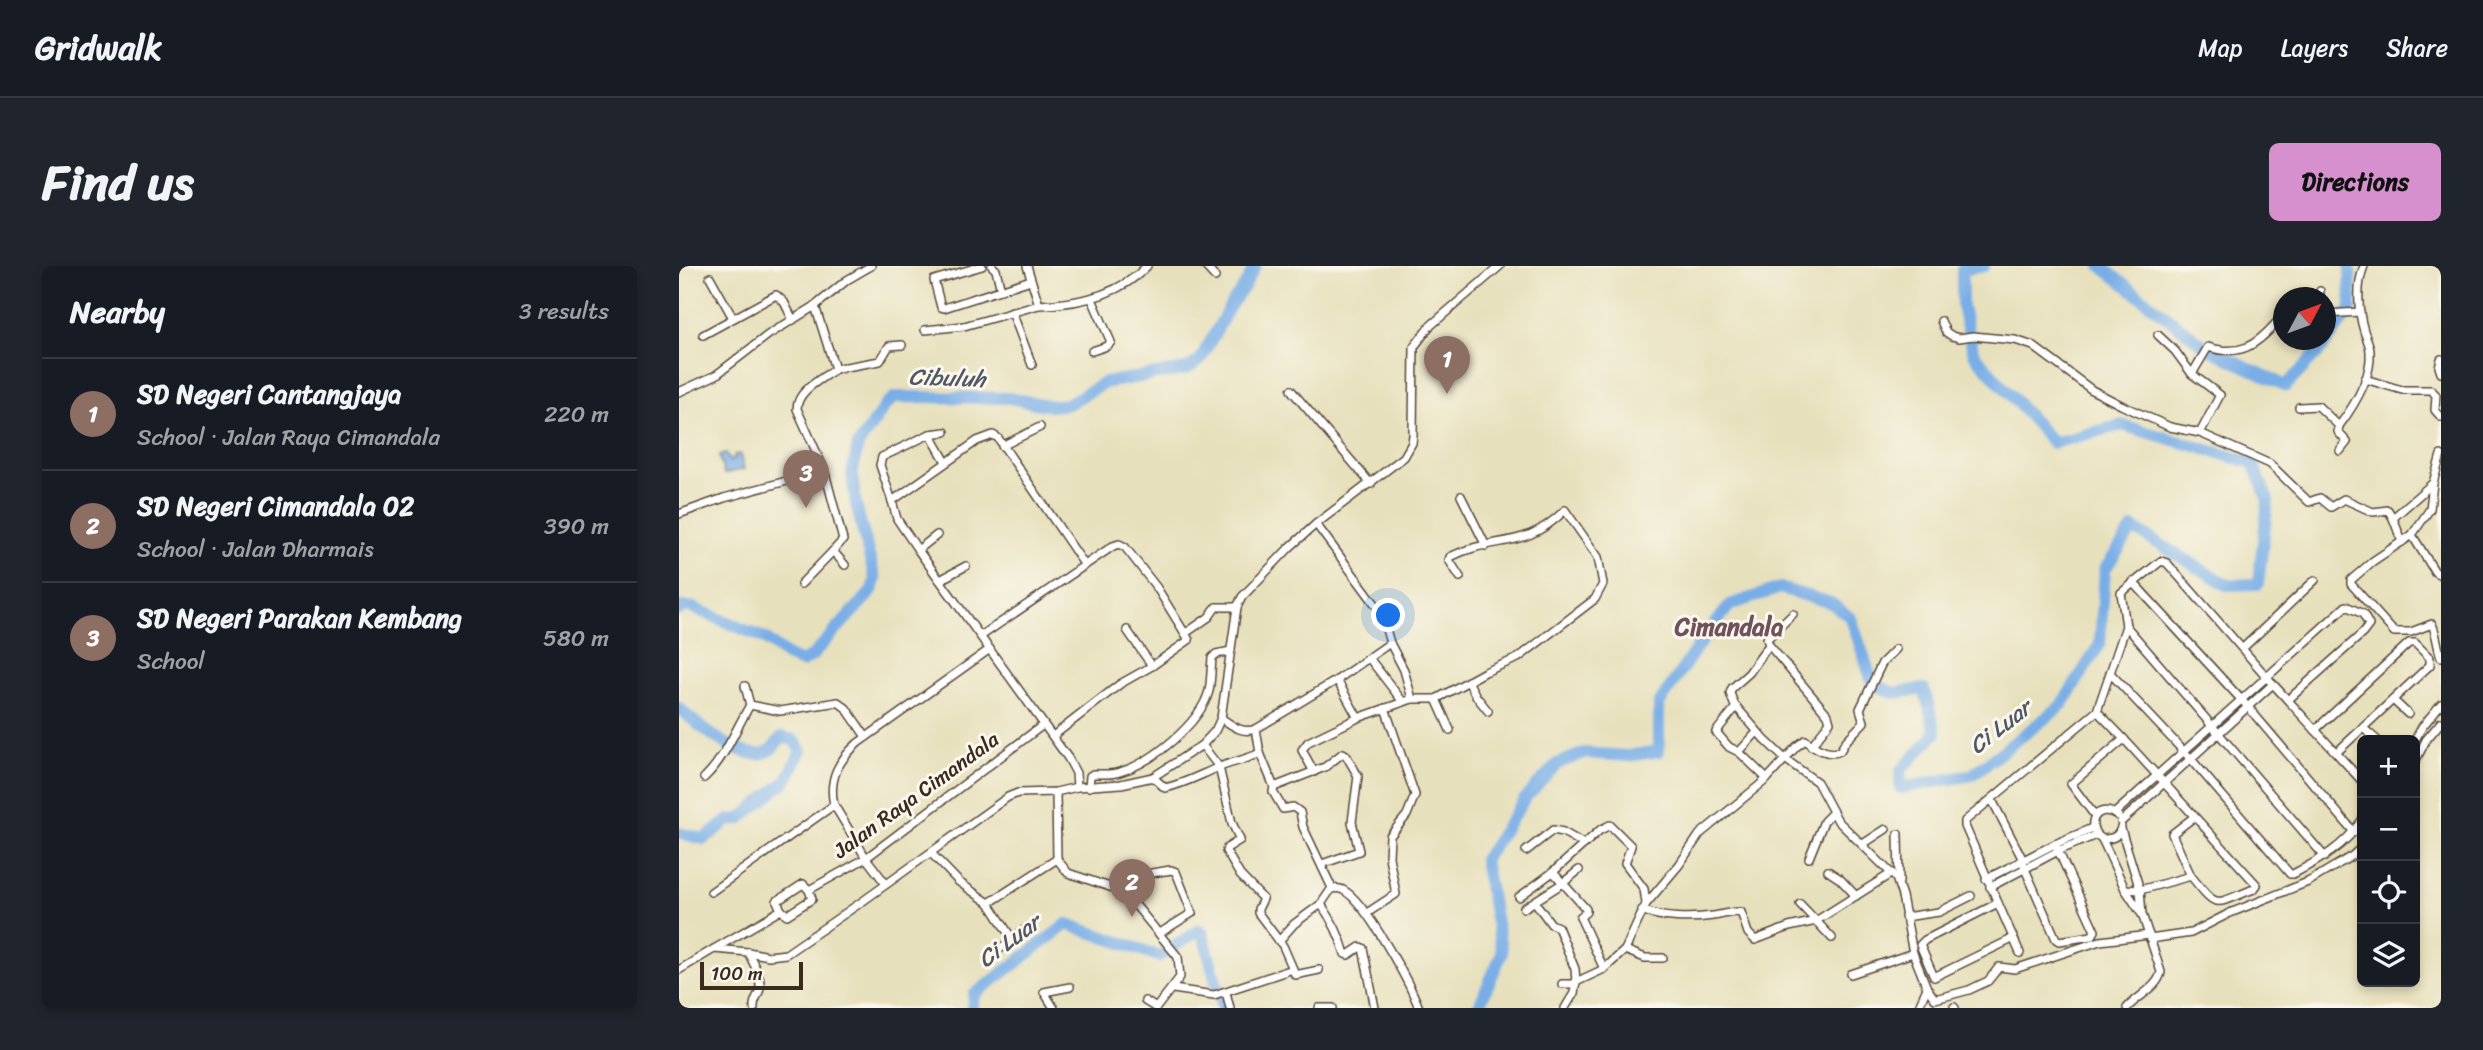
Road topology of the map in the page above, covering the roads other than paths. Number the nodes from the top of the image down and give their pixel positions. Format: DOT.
graph roads {
  1 [pos="871,266"];
  2 [pos="982,266"];
  3 [pos="992,266"];
  4 [pos="1027,266"];
  5 [pos="1147,266"];
  6 [pos="1205,266"];
  7 [pos="1500,266"];
  8 [pos="2364,266"];
  9 [pos="710,277"];
  10 [pos="1215,277"];
  11 [pos="1031,280"];
  12 [pos="1001,289"];
  13 [pos="1091,299"];
  14 [pos="1039,305"];
  15 [pos="815,306"];
  16 [pos="1012,312"];
  17 [pos="2336,312"];
  18 [pos="2358,312"];
  19 [pos="733,318"];
  20 [pos="793,320"];
  21 [pos="1941,321"];
  22 [pos="2273,327"];
  23 [pos="925,330"];
  24 [pos="702,335"];
  25 [pos="2158,335"];
  26 [pos="902,345"];
  27 [pos="1092,351"];
  28 [pos="2441,359"];
  29 [pos="1032,365"];
  30 [pos="835,369"];
  31 [pos="2193,373"];
  32 [pos="2441,373"];
  33 [pos="2365,379"];
  34 [pos="1291,390"];
  35 [pos="679,392"];
  36 [pos="2299,407"];
  37 [pos="2441,417"];
  38 [pos="2339,426"];
  39 [pos="1040,427"];
  40 [pos="945,432"];
  41 [pos="2200,433"];
  42 [pos="930,434"];
  43 [pos="1002,446"];
  44 [pos="2340,452"];
  45 [pos="2441,455"];
  46 [pos="946,463"];
  47 [pos="824,469"];
  48 [pos="2433,483"];
  49 [pos="1371,484"];
  50 [pos="1461,496"];
  51 [pos="892,501"];
  52 [pos="679,514"];
  53 [pos="2393,518"];
  54 [pos="1315,524"];
  55 [pos="937,535"];
  56 [pos="2412,535"];
  57 [pos="2402,542"];
  58 [pos="1486,546"];
  59 [pos="918,550"];
  60 [pos="832,551"];
  61 [pos="1084,564"];
  62 [pos="845,565"];
  63 [pos="966,566"];
  64 [pos="2441,575"];
  65 [pos="1460,577"];
  66 [pos="940,580"];
  67 [pos="2315,580"];
  68 [pos="2133,582"];
  69 [pos="801,584"];
  70 [pos="1237,607"];
  71 [pos="1793,614"];
  72 [pos="2441,621"];
  73 [pos="2432,624"];
  74 [pos="2126,626"];
  75 [pos="1126,630"];
  76 [pos="1186,634"];
  77 [pos="981,636"];
  78 [pos="1390,643"];
  79 [pos="1769,645"];
  80 [pos="2243,648"];
  81 [pos="990,649"];
  82 [pos="1896,649"];
  83 [pos="1231,651"];
  84 [pos="2441,657"];
  85 [pos="1369,658"];
  86 [pos="1152,666"];
  87 [pos="2111,674"];
  88 [pos="1337,680"];
  89 [pos="2270,680"];
  90 [pos="1468,681"];
  91 [pos="745,687"];
  92 [pos="1416,699"];
  93 [pos="1436,699"];
  94 [pos="2242,700"];
  95 [pos="2288,700"];
  96 [pos="2393,700"];
  97 [pos="1403,702"];
  98 [pos="2441,704"];
  99 [pos="750,705"];
  100 [pos="2248,707"];
  101 [pos="1385,708"];
  102 [pos="1736,708"];
  103 [pos="1488,710"];
  104 [pos="2097,711"];
  105 [pos="2408,714"];
  106 [pos="1221,718"];
  107 [pos="1358,718"];
  108 [pos="2441,722"];
  109 [pos="1043,725"];
  110 [pos="2363,728"];
  111 [pos="1256,729"];
  112 [pos="2217,729"];
  113 [pos="1450,730"];
  114 [pos="2315,730"];
  115 [pos="1757,732"];
  116 [pos="2371,735"];
  117 [pos="2418,735"];
  118 [pos="1053,736"];
  119 [pos="866,737"];
  120 [pos="2124,739"];
  121 [pos="1202,745"];
  122 [pos="1811,746"];
  123 [pos="1739,752"];
  124 [pos="2185,752"];
  125 [pos="2337,752"];
  126 [pos="2420,752"];
  127 [pos="1260,753"];
  128 [pos="1786,759"];
  129 [pos="2191,759"];
  130 [pos="1219,767"];
  131 [pos="1314,772"];
  132 [pos="1116,773"];
  133 [pos="2357,775"];
  134 [pos="1153,777"];
  135 [pos="704,778"];
  136 [pos="1767,779"];
  137 [pos="2161,779"];
  138 [pos="1121,784"];
  139 [pos="1077,787"];
  140 [pos="1089,787"];
  141 [pos="1274,788"];
  142 [pos="1056,792"];
  143 [pos="1991,800"];
  144 [pos="834,805"];
  145 [pos="1832,813"];
  146 [pos="2115,813"];
  147 [pos="2095,816"];
  148 [pos="2194,817"];
  149 [pos="2121,825"];
  150 [pos="2357,828"];
  151 [pos="1886,829"];
  152 [pos="2354,832"];
  153 [pos="1898,834"];
  154 [pos="2097,834"];
  155 [pos="1584,844"];
  156 [pos="1863,844"];
  157 [pos="2056,847"];
  158 [pos="1525,851"];
  159 [pos="2357,852"];
  160 [pos="931,853"];
  161 [pos="2325,857"];
  162 [pos="866,858"];
  163 [pos="1809,858"];
  164 [pos="1057,859"];
  165 [pos="1322,864"];
  166 [pos="2024,865"];
  167 [pos="1579,870"];
  168 [pos="1828,871"];
  169 [pos="1553,872"];
  170 [pos="1892,873"];
  171 [pos="2191,876"];
  172 [pos="1563,883"];
  173 [pos="1988,883"];
  174 [pos="886,884"];
  175 [pos="1899,886"];
  176 [pos="1332,888"];
  177 [pos="2125,889"];
  178 [pos="809,890"];
  179 [pos="1119,890"];
  180 [pos="2140,890"];
  181 [pos="711,892"];
  182 [pos="1856,896"];
  183 [pos="1971,896"];
  184 [pos="1519,897"];
  185 [pos="1535,902"];
  186 [pos="989,903"];
  187 [pos="1998,903"];
  188 [pos="1321,904"];
  189 [pos="1800,904"];
  190 [pos="1644,907"];
  191 [pos="1524,908"];
  192 [pos="781,910"];
  193 [pos="1367,913"];
  194 [pos="2142,914"];
  195 [pos="1905,917"];
  196 [pos="1816,921"];
  197 [pos="1028,927"];
  198 [pos="1160,933"];
  199 [pos="2150,937"];
  200 [pos="1832,938"];
  201 [pos="1012,939"];
  202 [pos="2012,939"];
  203 [pos="1279,941"];
  204 [pos="1000,949"];
  205 [pos="711,950"];
  206 [pos="1625,950"];
  207 [pos="748,952"];
  208 [pos="1913,953"];
  209 [pos="2020,953"];
  210 [pos="1663,958"];
  211 [pos="1293,969"];
  212 [pos="1604,969"];
  213 [pos="679,970"];
  214 [pos="1319,970"];
  215 [pos="1851,974"];
  216 [pos="1576,983"];
  217 [pos="1562,984"];
  218 [pos="1070,987"];
  219 [pos="1927,988"];
  220 [pos="1173,989"];
  221 [pos="1220,993"];
  222 [pos="1145,1001"];
  223 [pos="754,1008"];
  224 [pos="1054,1008"];
  225 [pos="1156,1008"];
  226 [pos="1230,1008"];
  227 [pos="1319,1008"];
  228 [pos="1333,1008"];
  229 [pos="1375,1008"];
  230 [pos="1419,1008"];
  231 [pos="1565,1008"];
  232 [pos="1918,1008"];
  233 [pos="2126,1008"];
  1 -- 15 [label="street"];
  2 -- 12 [label="street"];
  3 -- 12 [label="street"];
  4 -- 11 [label="street"];
  5 -- 13 [label="street"];
  6 -- 10 [label="street"];
  7 -- 49 [label="street"];
  8 -- 18 [label="street"];
  9 -- 19 [label="street"];
  11 -- 12 [label="street"];
  11 -- 14 [label="street"];
  13 -- 14 [label="street"];
  13 -- 27 [label="street"];
  14 -- 16 [label="street"];
  15 -- 20 [label="street"];
  15 -- 30 [label="street"];
  16 -- 23 [label="street"];
  16 -- 29 [label="street"];
  17 -- 18 [label="street"];
  18 -- 33 [label="street"];
  19 -- 20 [label="street"];
  19 -- 24 [label="street"];
  20 -- 35 [label="street"];
  21 -- 41 [label="street"];
  22 -- 31 [label="street"];
  25 -- 31 [label="street"];
  26 -- 30 [label="street"];
  28 -- 32 [label="street"];
  30 -- 47 [label="street"];
  31 -- 41 [label="street"];
  33 -- 37 [label="street"];
  33 -- 38 [label="street"];
  34 -- 49 [label="street"];
  36 -- 38 [label="street"];
  38 -- 44 [label="street"];
  39 -- 43 [label="street"];
  40 -- 42 [label="street"];
  41 -- 53 [label="street"];
  42 -- 46 [label="street"];
  42 -- 51 [label="street"];
  43 -- 46 [label="street"];
  43 -- 61 [label="street"];
  45 -- 48 [label="street"];
  46 -- 51 [label="street"];
  47 -- 52 [label="street"];
  47 -- 60 [label="street"];
  48 -- 53 [label="street"];
  48 -- 56 [label="street"];
  49 -- 54 [label="street"];
  50 -- 58 [label="street"];
  51 -- 59 [label="street"];
  53 -- 57 [label="street"];
  54 -- 70 [label="street"];
  54 -- 78 [label="street"];
  55 -- 59 [label="street"];
  56 -- 57 [label="street"];
  56 -- 64 [label="street"];
  57 -- 73 [label="street"];
  58 -- 65 [label="street"];
  58 -- 90 [label="street"];
  59 -- 66 [label="street"];
  60 -- 62 [label="street"];
  60 -- 69 [label="street"];
  61 -- 76 [label="street"];
  61 -- 77 [label="street"];
  63 -- 66 [label="street"];
  66 -- 77 [label="street"];
  67 -- 80 [label="street"];
  68 -- 74 [label="street"];
  68 -- 80 [label="street"];
  68 -- 94 [label="street"];
  70 -- 76 [label="street"];
  70 -- 83 [label="street"];
  71 -- 79 [label="street"];
  72 -- 73 [label="street"];
  73 -- 84 [label="street"];
  74 -- 87 [label="street"];
  74 -- 112 [label="street"];
  75 -- 86 [label="street"];
  76 -- 86 [label="street"];
  77 -- 81 [label="street"];
  78 -- 85 [label="street"];
  78 -- 92 [label="street"];
  79 -- 102 [label="street"];
  79 -- 122 [label="street"];
  80 -- 89 [label="street"];
  81 -- 109 [label="street"];
  81 -- 119 [label="street"];
  82 -- 122 [label="street"];
  83 -- 106 [label="street"];
  83 -- 132 [label="street"];
  85 -- 88 [label="street"];
  85 -- 97 [label="street"];
  86 -- 118 [label="street"];
  87 -- 104 [label="street"];
  87 -- 124 [label="street"];
  88 -- 107 [label="street"];
  88 -- 111 [label="street"];
  89 -- 94 [label="street"];
  89 -- 95 [label="street"];
  89 -- 95 [label="street"];
  89 -- 100 [label="street"];
  90 -- 93 [label="street"];
  90 -- 103 [label="street"];
  91 -- 99 [label="street"];
  92 -- 93 [label="street"];
  92 -- 97 [label="street"];
  93 -- 113 [label="street"];
  94 -- 100 [label="street"];
  94 -- 112 [label="street"];
  95 -- 114 [label="street"];
  96 -- 105 [label="street"];
  96 -- 110 [label="street"];
  96 -- 114 [label="street"];
  97 -- 101 [label="street"];
  98 -- 117 [label="street"];
  99 -- 119 [label="street"];
  99 -- 135 [label="street"];
  100 -- 112 [label="street"];
  100 -- 152 [label="street"];
  101 -- 107 [label="street"];
  101 -- 193 [label="street"];
  102 -- 115 [label="street"];
  102 -- 123 [label="street"];
  104 -- 120 [label="street"];
  104 -- 143 [label="street"];
  106 -- 111 [label="street"];
  106 -- 121 [label="street"];
  107 -- 131 [label="street"];
  108 -- 126 [label="street"];
  109 -- 118 [label="street"];
  109 -- 162 [label="street, Jalan Raya Cimandala"];
  110 -- 116 [label="street"];
  110 -- 125 [label="street"];
  111 -- 127 [label="street"];
  112 -- 124 [label="street"];
  112 -- 129 [label="street"];
  112 -- 161 [label="street"];
  114 -- 125 [label="street"];
  115 -- 123 [label="street"];
  115 -- 128 [label="street"];
  118 -- 139 [label="street"];
  119 -- 144 [label="street"];
  120 -- 137 [label="street"];
  120 -- 147 [label="street"];
  121 -- 130 [label="street"];
  121 -- 134 [label="street"];
  122 -- 128 [label="street"];
  123 -- 136 [label="street"];
  124 -- 129 [label="street"];
  124 -- 137 [label="street"];
  125 -- 133 [label="street"];
  127 -- 130 [label="street"];
  127 -- 141 [label="street"];
  128 -- 136 [label="street"];
  128 -- 145 [label="street"];
  129 -- 137 [label="street"];
  129 -- 161 [label="street"];
  130 -- 134 [label="street"];
  130 -- 203 [label="street"];
  131 -- 141 [label="street"];
  131 -- 165 [label="street"];
  132 -- 138 [label="street"];
  132 -- 140 [label="street"];
  134 -- 138 [label="street"];
  136 -- 190 [label="street"];
  137 -- 146 [label="street"];
  137 -- 148 [label="street"];
  137 -- 149 [label="street"];
  138 -- 140 [label="street"];
  139 -- 140 [label="street"];
  139 -- 142 [label="street"];
  141 -- 165 [label="street"];
  142 -- 160 [label="street"];
  142 -- 164 [label="street"];
  143 -- 166 [label="street"];
  143 -- 173 [label="street"];
  144 -- 162 [label="street"];
  144 -- 181 [label="street"];
  145 -- 156 [label="street"];
  145 -- 163 [label="street"];
  146 -- 147 [label="street"];
  146 -- 149 [label="street"];
  147 -- 154 [label="street"];
  148 -- 171 [label="street"];
  148 -- 171 [label="street"];
  149 -- 154 [label="street"];
  149 -- 180 [label="street"];
  150 -- 152 [label="street"];
  151 -- 156 [label="street"];
  152 -- 161 [label="street"];
  153 -- 175 [label="street"];
  154 -- 157 [label="street"];
  154 -- 177 [label="street"];
  155 -- 158 [label="street"];
  155 -- 169 [label="street"];
  155 -- 190 [label="street"];
  156 -- 170 [label="street"];
  157 -- 166 [label="street"];
  157 -- 166 [label="street"];
  159 -- 199 [label="street"];
  160 -- 174 [label="street"];
  160 -- 186 [label="street"];
  162 -- 174 [label="street"];
  162 -- 178 [label="street, Jalan Raya Cimandala"];
  164 -- 179 [label="street"];
  164 -- 186 [label="street"];
  165 -- 176 [label="street"];
  166 -- 173 [label="street"];
  167 -- 172 [label="street"];
  168 -- 182 [label="street"];
  169 -- 172 [label="street"];
  169 -- 184 [label="street"];
  170 -- 175 [label="street"];
  170 -- 182 [label="street"];
  171 -- 180 [label="street"];
  172 -- 185 [label="street"];
  172 -- 212 [label="street"];
  173 -- 187 [label="street"];
  174 -- 207 [label="street"];
  175 -- 195 [label="street"];
  176 -- 188 [label="street"];
  176 -- 193 [label="street"];
  177 -- 180 [label="street"];
  177 -- 194 [label="street"];
  178 -- 192 [label="street"];
  178 -- 192 [label="street, Jalan Raya Cimandala"];
  179 -- 198 [label="street"];
  179 -- 198 [label="street"];
  180 -- 194 [label="street"];
  182 -- 196 [label="street"];
  183 -- 195 [label="street"];
  185 -- 191 [label="street"];
  185 -- 216 [label="street"];
  186 -- 201 [label="street"];
  187 -- 202 [label="street"];
  187 -- 202 [label="street"];
  188 -- 203 [label="street"];
  188 -- 229 [label="street"];
  189 -- 196 [label="street"];
  190 -- 196 [label="street"];
  190 -- 206 [label="street"];
  192 -- 205 [label="street, Jalan Raya Cimandala"];
  193 -- 230 [label="street"];
  194 -- 199 [label="street"];
  195 -- 208 [label="street"];
  196 -- 200 [label="street"];
  197 -- 201 [label="street"];
  198 -- 220 [label="street"];
  199 -- 219 [label="street"];
  199 -- 233 [label="street"];
  201 -- 204 [label="street"];
  202 -- 209 [label="street"];
  203 -- 211 [label="street"];
  205 -- 207 [label="street"];
  205 -- 213 [label="street, Jalan Raya Cimandala"];
  206 -- 210 [label="street"];
  206 -- 212 [label="street"];
  207 -- 223 [label="street"];
  208 -- 215 [label="street"];
  208 -- 219 [label="street"];
  211 -- 214 [label="street"];
  211 -- 221 [label="street"];
  212 -- 216 [label="street"];
  216 -- 217 [label="street"];
  216 -- 231 [label="street"];
  218 -- 224 [label="street"];
  219 -- 232 [label="street"];
  220 -- 221 [label="street"];
  220 -- 225 [label="street"];
  221 -- 226 [label="street"];
  222 -- 225 [label="street"];
  227 -- 228 [label="street"];
}
